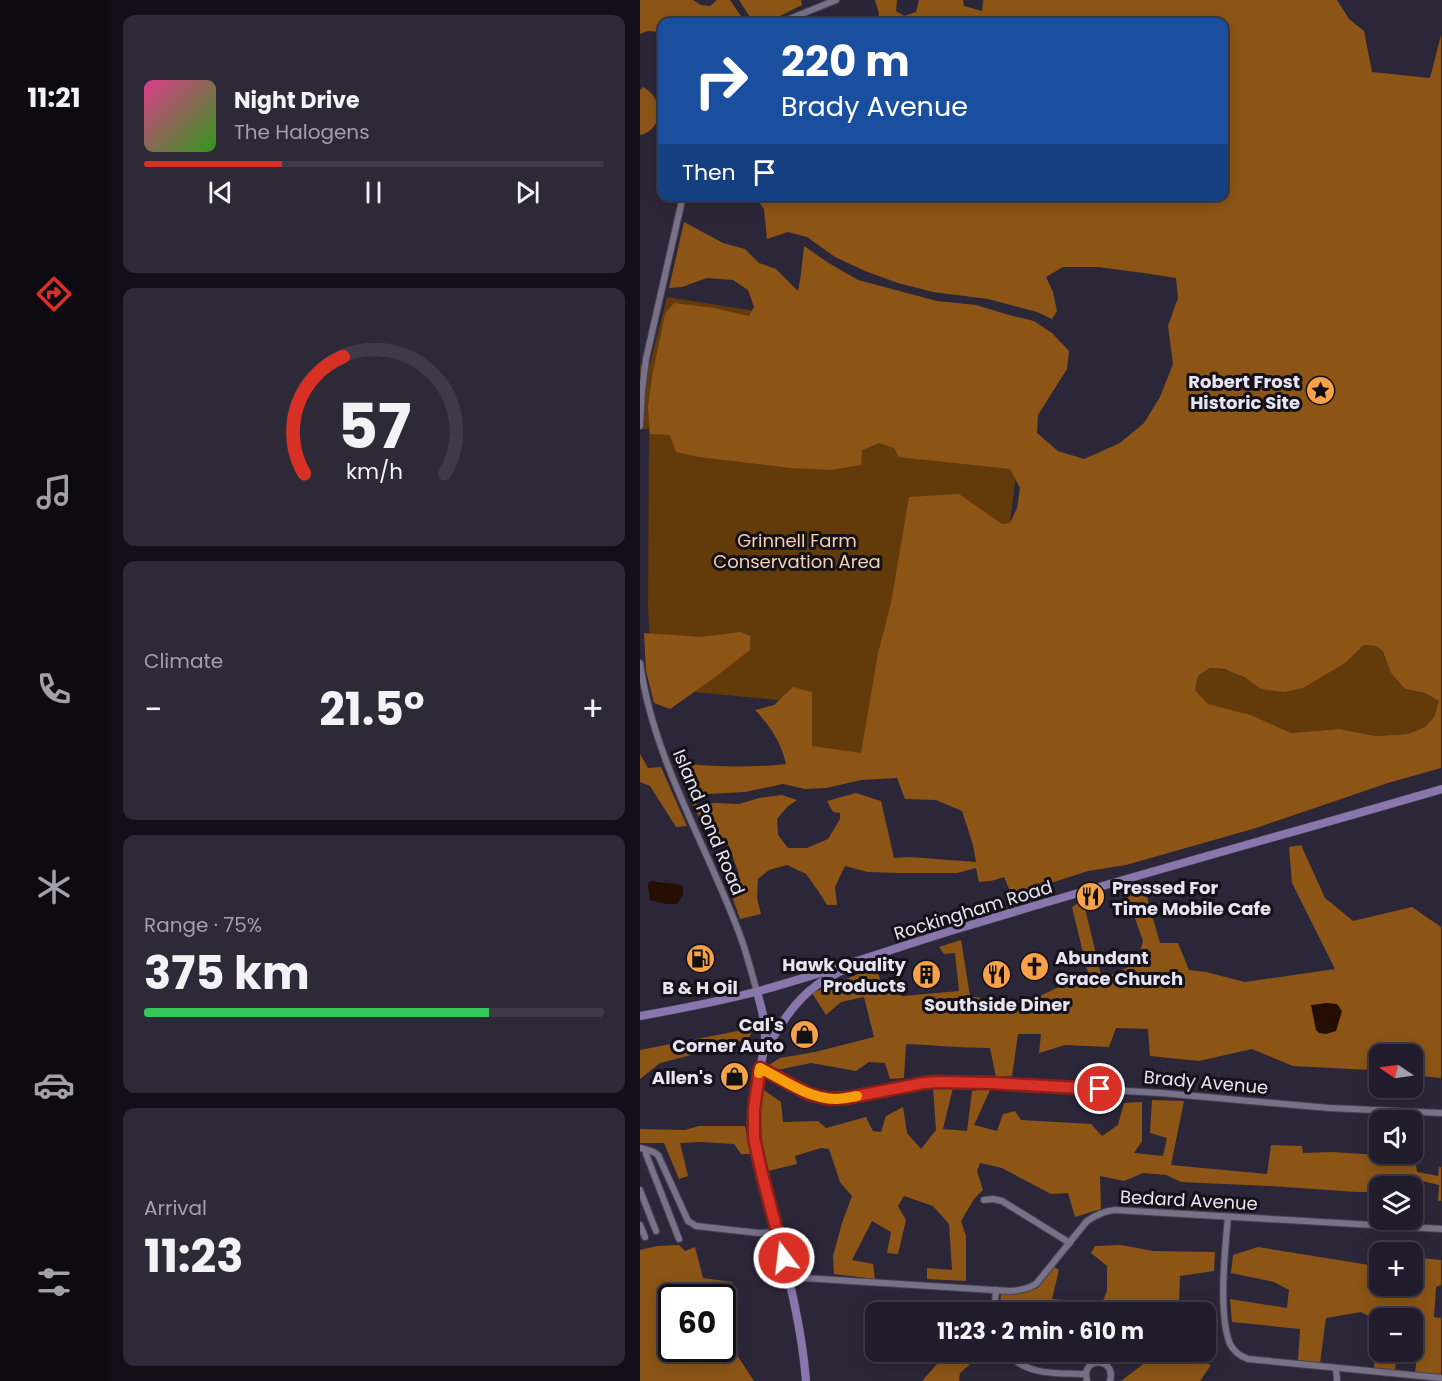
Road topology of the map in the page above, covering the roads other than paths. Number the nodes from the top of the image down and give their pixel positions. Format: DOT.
graph roads {
  1 [pos="836,0"];
  2 [pos="792,18"];
  3 [pos="683,201"];
  4 [pos="643,359"];
  5 [pos="640,426"];
  6 [pos="640,663"];
  7 [pos="1441,789"];
  8 [pos="862,960"];
  9 [pos="757,992"];
  10 [pos="640,1016"];
  11 [pos="763,1054"];
  12 [pos="760,1068"];
  13 [pos="1441,1113"];
  14 [pos="643,1149"];
  15 [pos="640,1190"];
  16 [pos="985,1200"];
  17 [pos="1228,1216"];
  18 [pos="640,1225"];
  19 [pos="1441,1229"];
  20 [pos="656,1231"];
  21 [pos="777,1232"];
  22 [pos="645,1237"];
  23 [pos="679,1239"];
  24 [pos="1069,1244"];
  25 [pos="788,1277"];
  26 [pos="996,1290"];
  27 [pos="995,1302"];
  28 [pos="1018,1362"];
  29 [pos="1336,1368"];
  30 [pos="1086,1378"];
  31 [pos="1441,1378"];
  32 [pos="806,1381"];
  33 [pos="1110,1381"];
  34 [pos="1337,1381"];
  1 -- 2 [label="street"];
  3 -- 4 [label="street"];
  4 -- 5 [label="street"];
  6 -- 9 [label="street, Island Pond Road"];
  7 -- 8 [label="main road, Rockingham Road"];
  8 -- 9 [label="main road, Rockingham Road"];
  8 -- 11 [label="main road"];
  9 -- 10 [label="main road, Rockingham Road"];
  9 -- 11 [label="main road"];
  11 -- 12 [label="main road"];
  12 -- 13 [label="street, Brady Avenue"];
  12 -- 21 [label="main road"];
  14 -- 21 [label="street"];
  14 -- 23 [label="street"];
  15 -- 20 [label="street"];
  16 -- 24 [label="street"];
  17 -- 19 [label="street, Bedard Avenue"];
  17 -- 24 [label="street, Bedard Avenue"];
  17 -- 29 [label="street"];
  18 -- 22 [label="street"];
  21 -- 25 [label="main road"];
  24 -- 26 [label="street, Bedard Avenue"];
  25 -- 26 [label="street, Bedard Avenue"];
  25 -- 32 [label="main road"];
  26 -- 27 [label="street"];
  28 -- 30 [label="street"];
  29 -- 31 [label="street"];
  29 -- 34 [label="street"];
  30 -- 33 [label="street"];
}
